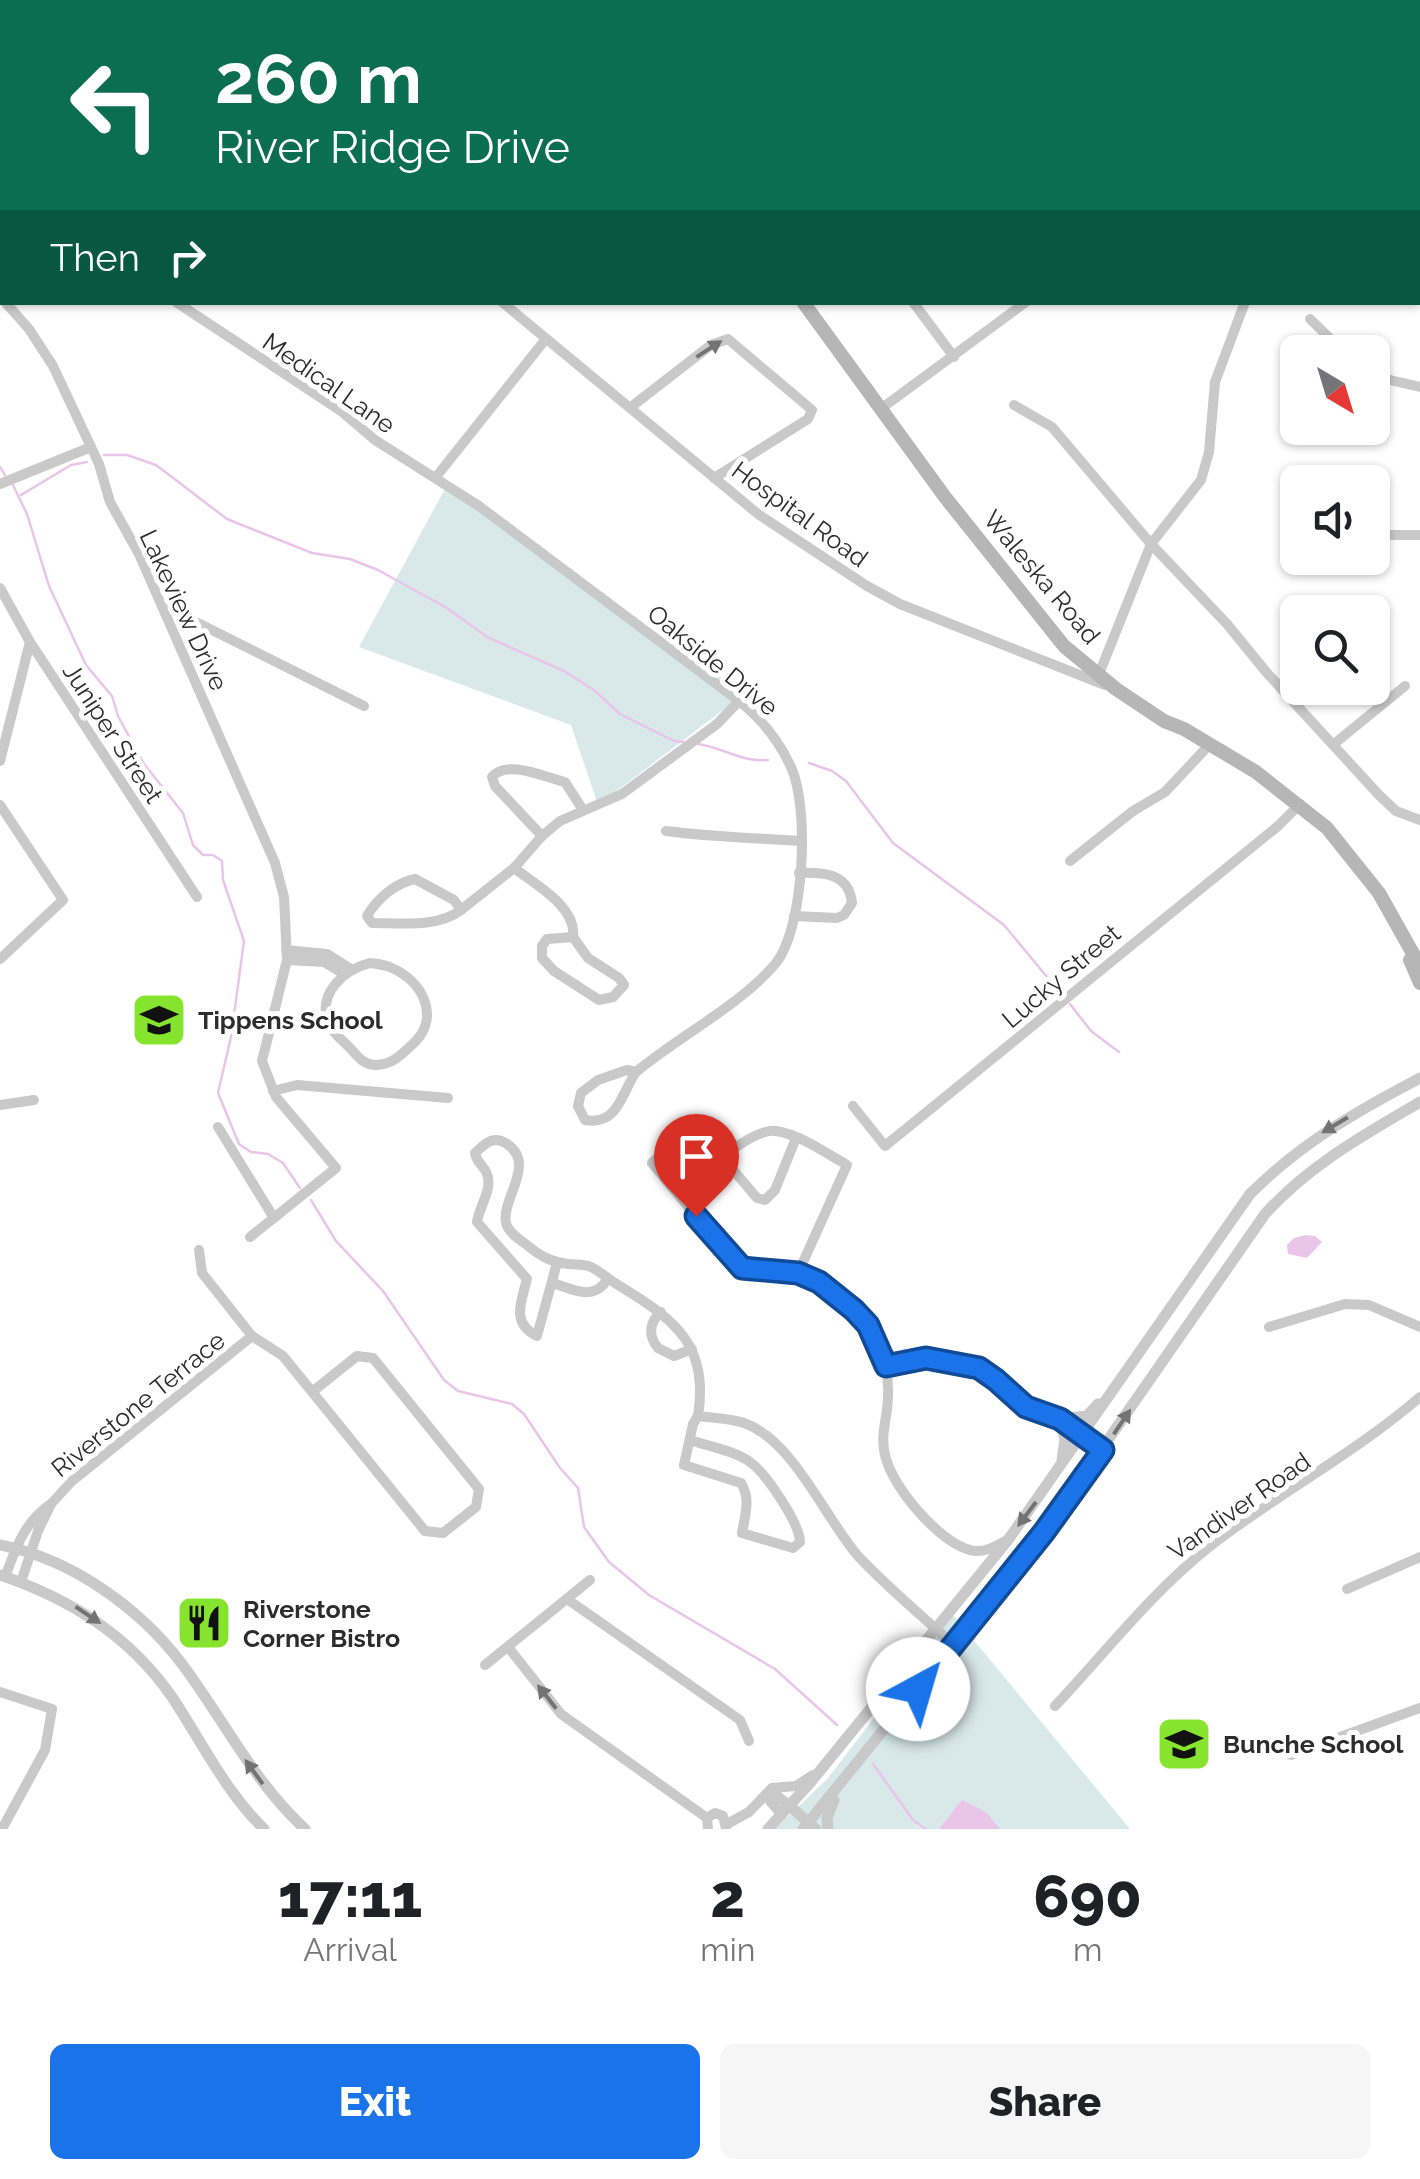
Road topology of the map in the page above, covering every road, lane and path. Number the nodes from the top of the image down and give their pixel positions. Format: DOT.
graph roads {
  1 [pos="8,305"];
  2 [pos="181,305"];
  3 [pos="505,305"];
  4 [pos="805,305"];
  5 [pos="915,305"];
  6 [pos="1022,305"];
  7 [pos="1244,305"];
  8 [pos="1310,319"];
  9 [pos="1326,335"];
  10 [pos="545,340"];
  11 [pos="954,357"];
  12 [pos="1390,380"];
  13 [pos="1420,387"];
  14 [pos="1014,406"];
  15 [pos="632,407"];
  16 [pos="882,408"];
  17 [pos="91,447"];
  18 [pos="436,478"];
  19 [pos="714,478"];
  20 [pos="0,484"];
  21 [pos="1390,534"];
  22 [pos="1420,534"];
  23 [pos="1151,544"];
  24 [pos="0,588"];
  25 [pos="162,604"];
  26 [pos="30,642"];
  27 [pos="1099,674"];
  28 [pos="1405,686"];
  29 [pos="1116,689"];
  30 [pos="740,701"];
  31 [pos="364,706"];
  32 [pos="1210,744"];
  33 [pos="1334,744"];
  34 [pos="0,762"];
  35 [pos="1300,804"];
  36 [pos="0,805"];
  37 [pos="584,810"];
  38 [pos="1420,820"];
  39 [pos="666,831"];
  40 [pos="542,836"];
  41 [pos="800,841"];
  42 [pos="1070,861"];
  43 [pos="514,868"];
  44 [pos="799,872"];
  45 [pos="197,897"];
  46 [pos="1386,904"];
  47 [pos="460,910"];
  48 [pos="794,916"];
  49 [pos="573,937"];
  50 [pos="286,955"];
  51 [pos="0,959"];
  52 [pos="1420,966"];
  53 [pos="348,972"];
  54 [pos="1420,983"];
  55 [pos="636,1072"];
  56 [pos="1420,1078"];
  57 [pos="273,1091"];
  58 [pos="448,1098"];
  59 [pos="34,1100"];
  60 [pos="1420,1102"];
  61 [pos="0,1105"];
  62 [pos="854,1106"];
  63 [pos="218,1127"];
  64 [pos="796,1138"];
  65 [pos="722,1158"];
  66 [pos="709,1169"];
  67 [pos="678,1194"];
  68 [pos="274,1218"];
  69 [pos="250,1236"];
  70 [pos="199,1250"];
  71 [pos="557,1262"];
  72 [pos="798,1273"];
  73 [pos="608,1280"];
  74 [pos="554,1283"];
  75 [pos="661,1312"];
  76 [pos="1268,1327"];
  77 [pos="1420,1327"];
  78 [pos="252,1336"];
  79 [pos="692,1349"];
  80 [pos="1134,1363"];
  81 [pos="886,1366"];
  82 [pos="312,1392"];
  83 [pos="1420,1397"];
  84 [pos="698,1416"];
  85 [pos="1060,1419"];
  86 [pos="1084,1435"];
  87 [pos="690,1440"];
  88 [pos="1103,1450"];
  89 [pos="1061,1467"];
  90 [pos="51,1504"];
  91 [pos="1008,1540"];
  92 [pos="0,1545"];
  93 [pos="16,1549"];
  94 [pos="30,1554"];
  95 [pos="1420,1557"];
  96 [pos="3,1576"];
  97 [pos="590,1580"];
  98 [pos="21,1582"];
  99 [pos="1347,1590"];
  100 [pos="567,1599"];
  101 [pos="936,1629"];
  102 [pos="954,1645"];
  103 [pos="508,1647"];
  104 [pos="485,1665"];
  105 [pos="0,1692"];
  106 [pos="1054,1706"];
  107 [pos="1420,1708"];
  108 [pos="749,1741"];
  109 [pos="1290,1754"];
  110 [pos="822,1768"];
  111 [pos="846,1778"];
  112 [pos="768,1794"];
  113 [pos="786,1810"];
  114 [pos="707,1824"];
  115 [pos="726,1826"];
  116 [pos="807,1827"];
  117 [pos="2,1829"];
  118 [pos="264,1829"];
  119 [pos="306,1829"];
  120 [pos="768,1829"];
  121 [pos="828,1829"];
  1 -- 17 [label="street, Lakeview Drive"];
  2 -- 18 [label="street, Medical Lane"];
  3 -- 10 [label="street, Hospital Road"];
  4 -- 16 [label="main road, Waleska Road"];
  5 -- 11 [label="street"];
  6 -- 11 [label="street"];
  7 -- 23 [label="street"];
  8 -- 9 [label="street"];
  10 -- 15 [label="street, Hospital Road"];
  10 -- 18 [label="street"];
  11 -- 16 [label="street"];
  12 -- 13 [label="street"];
  14 -- 23 [label="street"];
  15 -- 19 [label="street, Hospital Road"];
  15 -- 19 [label="street, one-way"];
  16 -- 27 [label="main road, Waleska Road"];
  17 -- 20 [label="street"];
  17 -- 25 [label="street, Lakeview Drive"];
  18 -- 30 [label="street, Oakside Drive"];
  19 -- 29 [label="street, Hospital Road"];
  21 -- 22 [label="street"];
  23 -- 27 [label="street"];
  23 -- 33 [label="street"];
  24 -- 26 [label="street, Juniper Street"];
  25 -- 31 [label="street"];
  25 -- 50 [label="street, Lakeview Drive"];
  26 -- 34 [label="street"];
  26 -- 45 [label="street, Juniper Street"];
  27 -- 29 [label="main road, Waleska Road"];
  28 -- 33 [label="street"];
  29 -- 32 [label="main road, Waleska Road"];
  30 -- 37 [label="street"];
  30 -- 41 [label="street, Oakside Drive"];
  32 -- 35 [label="main road, Waleska Road"];
  32 -- 42 [label="street"];
  33 -- 38 [label="street"];
  35 -- 46 [label="main road, Waleska Road"];
  35 -- 62 [label="street, Lucky Street"];
  36 -- 51 [label="street"];
  37 -- 40 [label="street"];
  37 -- 40 [label="street"];
  39 -- 41 [label="street"];
  40 -- 43 [label="street"];
  41 -- 44 [label="street, Oakside Drive"];
  43 -- 47 [label="street"];
  43 -- 49 [label="street"];
  44 -- 48 [label="street, Oakside Drive"];
  44 -- 48 [label="street"];
  46 -- 52 [label="main road, Waleska Road"];
  46 -- 54 [label="main road, Waleska Road"];
  47 -- 47 [label="street"];
  48 -- 55 [label="street, Oakside Drive"];
  49 -- 49 [label="street"];
  50 -- 53 [label="street"];
  50 -- 57 [label="street, Lakeview Drive"];
  53 -- 53 [label="street"];
  55 -- 55 [label="street, Oakside Drive"];
  56 -- 80 [label="street, one-way"];
  57 -- 58 [label="street"];
  57 -- 68 [label="street"];
  59 -- 61 [label="street"];
  88 -- 60 [label="street, one-way"];
  63 -- 68 [label="street"];
  64 -- 65 [label="street"];
  64 -- 65 [label="street"];
  64 -- 72 [label="street"];
  65 -- 66 [label="street"];
  66 -- 67 [label="street"];
  66 -- 67 [label="street"];
  67 -- 72 [label="street"];
  68 -- 69 [label="street"];
  70 -- 78 [label="street"];
  71 -- 73 [label="street"];
  71 -- 74 [label="street"];
  71 -- 74 [label="street"];
  72 -- 81 [label="street"];
  73 -- 74 [label="street"];
  73 -- 75 [label="street"];
  75 -- 79 [label="street"];
  75 -- 79 [label="street"];
  76 -- 77 [label="street"];
  78 -- 82 [label="street"];
  78 -- 90 [label="street, Riverstone Terrace"];
  79 -- 84 [label="street"];
  80 -- 85 [label="street"];
  80 -- 86 [label="street"];
  81 -- 85 [label="street"];
  81 -- 91 [label="street"];
  82 -- 82 [label="street"];
  83 -- 106 [label="street, Vandiver Road"];
  84 -- 87 [label="street"];
  84 -- 101 [label="street"];
  85 -- 86 [label="street"];
  85 -- 89 [label="street"];
  86 -- 88 [label="street"];
  86 -- 89 [label="street"];
  87 -- 87 [label="street"];
  88 -- 102 [label="street"];
  89 -- 91 [label="street, one-way"];
  90 -- 93 [label="street, Riverstone Terrace"];
  90 -- 94 [label="street, Riverstone Terrace"];
  91 -- 101 [label="street"];
  92 -- 93 [label="street"];
  93 -- 94 [label="street"];
  93 -- 96 [label="street, Riverstone Terrace"];
  94 -- 98 [label="street, Riverstone Terrace"];
  119 -- 94 [label="street, one-way"];
  95 -- 99 [label="street"];
  96 -- 98 [label="street"];
  97 -- 100 [label="street"];
  98 -- 118 [label="street, one-way"];
  100 -- 103 [label="street"];
  100 -- 108 [label="street"];
  101 -- 102 [label="street"];
  101 -- 110 [label="street"];
  102 -- 111 [label="street"];
  103 -- 104 [label="street"];
  114 -- 103 [label="street, one-way"];
  105 -- 117 [label="street"];
  107 -- 109 [label="street"];
  110 -- 112 [label="street"];
  110 -- 113 [label="street"];
  111 -- 116 [label="street"];
  111 -- 121 [label="street"];
  112 -- 113 [label="street"];
  112 -- 115 [label="street"];
  113 -- 116 [label="street"];
  113 -- 120 [label="street"];
  114 -- 115 [label="street"];
}
